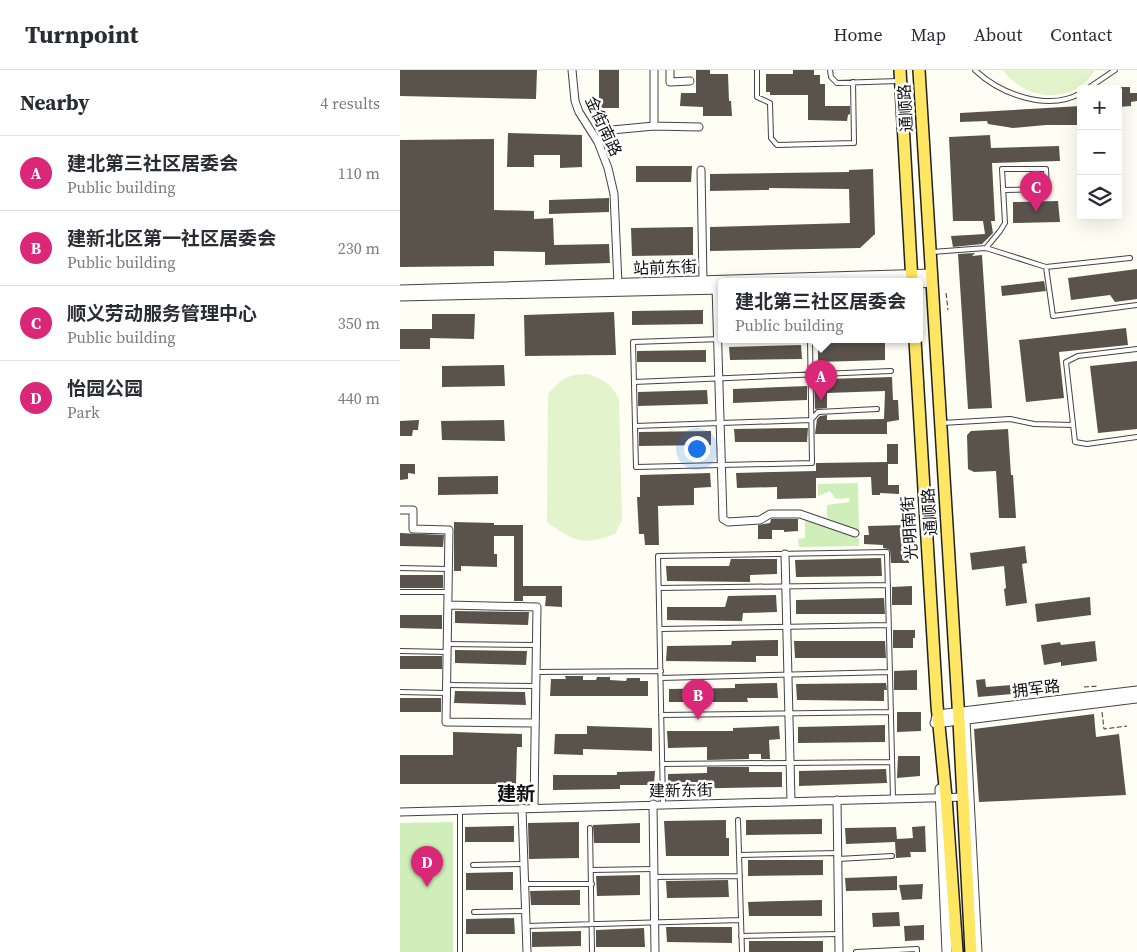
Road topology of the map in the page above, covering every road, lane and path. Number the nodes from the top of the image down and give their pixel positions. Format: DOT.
graph roads {
  1 [pos="572,70"];
  2 [pos="654,70"];
  3 [pos="670,70"];
  4 [pos="757,70"];
  5 [pos="830,70"];
  6 [pos="919,70"];
  7 [pos="975,70"];
  8 [pos="1115,70"];
  9 [pos="900,76"];
  10 [pos="690,82"];
  11 [pos="853,82"];
  12 [pos="1093,85"];
  13 [pos="1077,95"];
  14 [pos="654,126"];
  15 [pos="699,127"];
  16 [pos="598,142"];
  17 [pos="701,170"];
  18 [pos="1003,190"];
  19 [pos="986,248"];
  20 [pos="929,252"];
  21 [pos="1130,258"];
  22 [pos="1046,267"];
  23 [pos="921,278"];
  24 [pos="921,278"];
  25 [pos="703,281"];
  26 [pos="618,284"];
  27 [pos="718,286"];
  28 [pos="400,290"];
  29 [pos="946,292"];
  30 [pos="923,294"];
  31 [pos="400,296"];
  32 [pos="1137,304"];
  33 [pos="948,310"];
  34 [pos="718,339"];
  35 [pos="720,343"];
  36 [pos="810,343"];
  37 [pos="915,343"];
  38 [pos="1137,349"];
  39 [pos="891,371"];
  40 [pos="811,374"];
  41 [pos="719,378"];
  42 [pos="634,382"];
  43 [pos="877,409"];
  44 [pos="811,420"];
  45 [pos="720,423"];
  46 [pos="940,424"];
  47 [pos="1072,425"];
  48 [pos="635,426"];
  49 [pos="1137,437"];
  50 [pos="721,465"];
  51 [pos="400,510"];
  52 [pos="856,533"];
  53 [pos="785,554"];
  54 [pos="400,568"];
  55 [pos="449,569"];
  56 [pos="786,586"];
  57 [pos="888,586"];
  58 [pos="659,588"];
  59 [pos="400,592"];
  60 [pos="448,592"];
  61 [pos="448,605"];
  62 [pos="888,625"];
  63 [pos="786,626"];
  64 [pos="660,629"];
  65 [pos="448,644"];
  66 [pos="536,645"];
  67 [pos="400,651"];
  68 [pos="447,652"];
  69 [pos="660,671"];
  70 [pos="536,672"];
  71 [pos="890,672"];
  72 [pos="788,675"];
  73 [pos="661,678"];
  74 [pos="536,686"];
  75 [pos="447,689"];
  76 [pos="1137,691"];
  77 [pos="400,692"];
  78 [pos="1137,698"];
  79 [pos="891,712"];
  80 [pos="789,713"];
  81 [pos="661,715"];
  82 [pos="961,718"];
  83 [pos="937,720"];
  84 [pos="535,723"];
  85 [pos="892,762"];
  86 [pos="662,764"];
  87 [pos="790,764"];
  88 [pos="943,797"];
  89 [pos="966,797"];
  90 [pos="893,799"];
  91 [pos="837,800"];
  92 [pos="791,801"];
  93 [pos="653,804"];
  94 [pos="663,804"];
  95 [pos="522,808"];
  96 [pos="534,808"];
  97 [pos="460,810"];
  98 [pos="400,812"];
  99 [pos="738,820"];
  100 [pos="590,828"];
  101 [pos="739,855"];
  102 [pos="838,856"];
  103 [pos="892,856"];
  104 [pos="524,864"];
  105 [pos="473,865"];
  106 [pos="591,870"];
  107 [pos="654,873"];
  108 [pos="740,876"];
  109 [pos="525,884"];
  110 [pos="592,884"];
  111 [pos="526,911"];
  112 [pos="474,912"];
  113 [pos="741,920"];
  114 [pos="655,922"];
  115 [pos="592,924"];
  116 [pos="526,926"];
  117 [pos="839,934"];
  118 [pos="741,936"];
  119 [pos="592,951"];
  120 [pos="460,952"];
  121 [pos="527,952"];
  122 [pos="656,952"];
  123 [pos="742,952"];
  124 [pos="839,952"];
  125 [pos="856,952"];
  126 [pos="918,952"];
  127 [pos="947,952"];
  128 [pos="956,952"];
  129 [pos="971,952"];
  130 [pos="977,952"];
  1 -- 16 [label="street, 金街南路"];
  2 -- 14 [label="street"];
  3 -- 10 [label="street"];
  4 -- 11 [label="lane"];
  5 -- 11 [label="lane"];
  6 -- 20 [label="main road, 通顺路"];
  7 -- 13 [label="lane"];
  8 -- 12 [label="lane"];
  9 -- 11 [label="lane"];
  9 -- 24 [label="main road"];
  14 -- 15 [label="street"];
  14 -- 16 [label="street"];
  16 -- 26 [label="street, 金街南路"];
  17 -- 25 [label="street"];
  18 -- 18 [label="lane"];
  18 -- 19 [label="lane"];
  19 -- 20 [label="lane"];
  19 -- 22 [label="lane"];
  20 -- 23 [label="main road, 通顺路"];
  21 -- 22 [label="lane"];
  22 -- 32 [label="lane"];
  25 -- 26 [label="street, 站前东街"];
  25 -- 27 [label="street, 站前东街"];
  26 -- 28 [label="street, 站前东街"];
  27 -- 31 [label="street, 站前东街"];
  29 -- 33 [label="path"];
  30 -- 46 [label="main road, 通顺路"];
  34 -- 42 [label="lane"];
  35 -- 41 [label="street"];
  36 -- 40 [label="lane"];
  37 -- 83 [label="main road, 光明南街"];
  38 -- 47 [label="lane"];
  39 -- 40 [label="lane"];
  40 -- 41 [label="lane"];
  40 -- 44 [label="lane"];
  41 -- 42 [label="lane"];
  41 -- 45 [label="street"];
  42 -- 48 [label="lane"];
  43 -- 44 [label="lane"];
  44 -- 45 [label="lane"];
  44 -- 50 [label="lane"];
  45 -- 48 [label="lane"];
  45 -- 50 [label="street"];
  46 -- 47 [label="lane"];
  46 -- 82 [label="main road, 通顺路"];
  47 -- 49 [label="lane"];
  48 -- 50 [label="lane"];
  50 -- 52 [label="street"];
  51 -- 55 [label="street"];
  53 -- 56 [label="street"];
  53 -- 57 [label="lane"];
  53 -- 58 [label="lane"];
  54 -- 55 [label="lane"];
  55 -- 60 [label="street"];
  56 -- 57 [label="lane"];
  56 -- 58 [label="lane"];
  56 -- 63 [label="street"];
  57 -- 62 [label="lane"];
  58 -- 64 [label="lane"];
  59 -- 60 [label="lane"];
  60 -- 61 [label="street"];
  61 -- 65 [label="street"];
  61 -- 66 [label="street"];
  62 -- 63 [label="lane"];
  62 -- 71 [label="lane"];
  63 -- 64 [label="lane"];
  63 -- 72 [label="street"];
  64 -- 69 [label="lane"];
  65 -- 66 [label="lane"];
  65 -- 68 [label="street"];
  66 -- 70 [label="street"];
  67 -- 68 [label="lane"];
  68 -- 75 [label="street"];
  69 -- 70 [label="lane"];
  69 -- 73 [label="lane"];
  70 -- 74 [label="street"];
  71 -- 72 [label="lane"];
  71 -- 79 [label="lane"];
  72 -- 73 [label="lane"];
  72 -- 80 [label="street"];
  73 -- 81 [label="lane"];
  74 -- 75 [label="lane"];
  74 -- 84 [label="street"];
  75 -- 77 [label="lane"];
  75 -- 84 [label="street"];
  76 -- 82 [label="street, 拥军路"];
  78 -- 82 [label="street"];
  79 -- 80 [label="lane"];
  79 -- 85 [label="lane"];
  80 -- 81 [label="lane"];
  80 -- 87 [label="street"];
  81 -- 86 [label="lane"];
  82 -- 83 [label="street, 拥军路"];
  82 -- 89 [label="main road, 通顺路"];
  83 -- 88 [label="main road"];
  84 -- 96 [label="street"];
  85 -- 87 [label="lane"];
  85 -- 90 [label="lane"];
  86 -- 87 [label="lane"];
  86 -- 94 [label="lane"];
  87 -- 92 [label="street"];
  88 -- 89 [label="street, 建新东街"];
  88 -- 90 [label="street, 建新东街"];
  88 -- 127 [label="street"];
  88 -- 128 [label="main road"];
  89 -- 129 [label="main road, 通顺路"];
  89 -- 130 [label="street"];
  90 -- 91 [label="street, 建新东街"];
  91 -- 92 [label="street, 建新东街"];
  91 -- 102 [label="street"];
  92 -- 94 [label="street, 建新东街"];
  93 -- 94 [label="street, 建新东街"];
  93 -- 96 [label="street, 建新东街"];
  93 -- 107 [label="street"];
  95 -- 96 [label="street, 建新东街"];
  95 -- 97 [label="street, 建新东街"];
  95 -- 104 [label="street"];
  97 -- 98 [label="street, 建新东街"];
  97 -- 120 [label="lane"];
  99 -- 101 [label="lane"];
  100 -- 106 [label="lane"];
  101 -- 102 [label="lane"];
  101 -- 108 [label="lane"];
  102 -- 103 [label="lane"];
  102 -- 117 [label="street"];
  104 -- 105 [label="lane"];
  104 -- 109 [label="street"];
  106 -- 107 [label="lane"];
  106 -- 110 [label="lane"];
  107 -- 108 [label="lane"];
  107 -- 114 [label="street"];
  108 -- 113 [label="lane"];
  109 -- 110 [label="lane"];
  109 -- 111 [label="street"];
  110 -- 115 [label="lane"];
  111 -- 112 [label="lane"];
  111 -- 116 [label="street"];
  113 -- 114 [label="lane"];
  113 -- 118 [label="lane"];
  114 -- 115 [label="lane"];
  114 -- 122 [label="street"];
  115 -- 116 [label="lane"];
  115 -- 119 [label="lane"];
  116 -- 121 [label="street"];
  117 -- 118 [label="lane"];
  117 -- 124 [label="street"];
  118 -- 123 [label="lane"];
  125 -- 126 [label="lane"];
}
